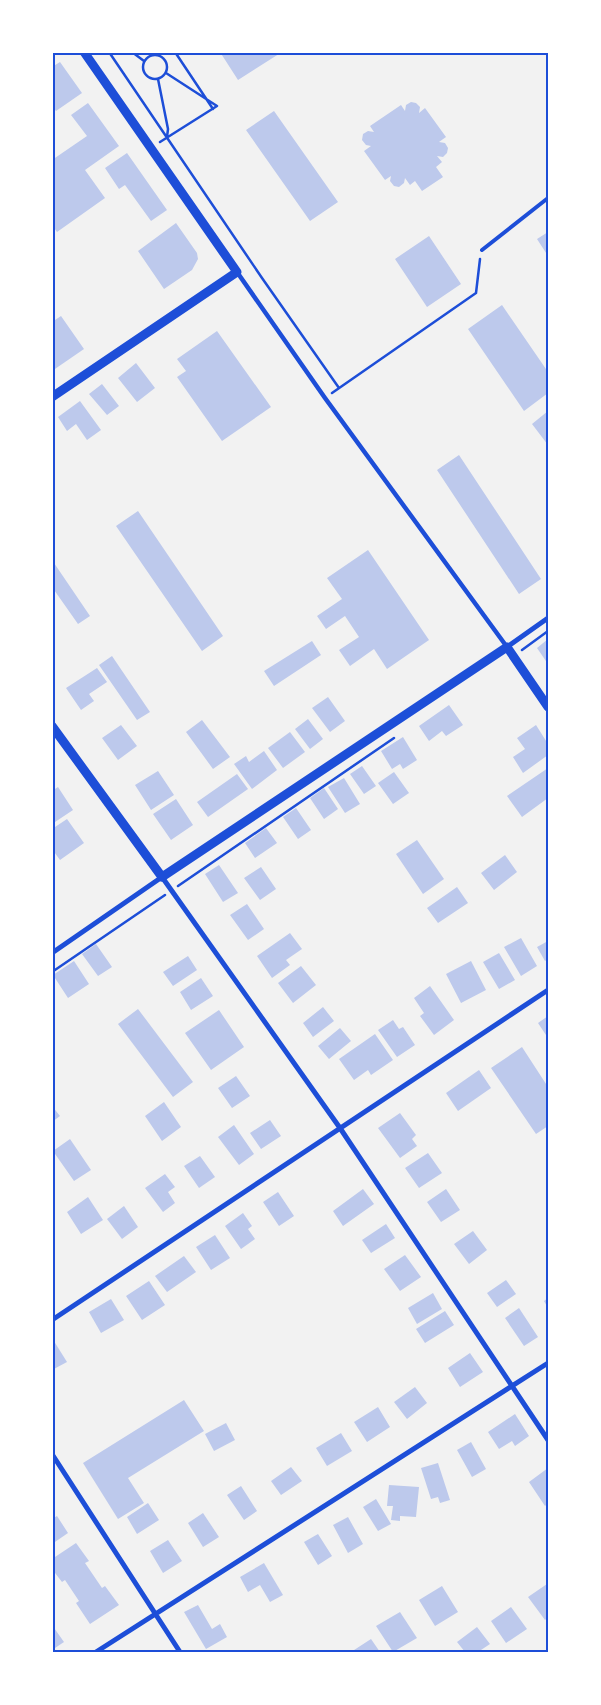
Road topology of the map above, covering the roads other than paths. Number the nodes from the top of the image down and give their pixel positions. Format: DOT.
graph roads {
  1 [pos="84,52"];
  2 [pos="548,198"];
  3 [pos="482,250"];
  4 [pos="237,272"];
  5 [pos="52,397"];
  6 [pos="548,618"];
  7 [pos="507,647"];
  8 [pos="548,707"];
  9 [pos="52,726"];
  10 [pos="162,877"];
  11 [pos="52,953"];
  12 [pos="548,990"];
  13 [pos="340,1128"];
  14 [pos="52,1320"];
  15 [pos="548,1363"];
  16 [pos="512,1386"];
  17 [pos="548,1440"];
  18 [pos="52,1454"];
  19 [pos="154,1615"];
  20 [pos="96,1652"];
  21 [pos="180,1652"];
  1 -- 4 [label="street"];
  2 -- 3 [label="lane"];
  4 -- 5 [label="street"];
  4 -- 7 [label="street"];
  6 -- 7 [label="street"];
  7 -- 8 [label="street"];
  7 -- 10 [label="street"];
  9 -- 10 [label="street"];
  10 -- 11 [label="street"];
  10 -- 13 [label="street"];
  12 -- 13 [label="street"];
  13 -- 14 [label="street"];
  13 -- 16 [label="street"];
  15 -- 16 [label="street"];
  16 -- 17 [label="street"];
  16 -- 19 [label="street"];
  18 -- 19 [label="street"];
  19 -- 20 [label="street"];
  19 -- 21 [label="street"];
}
